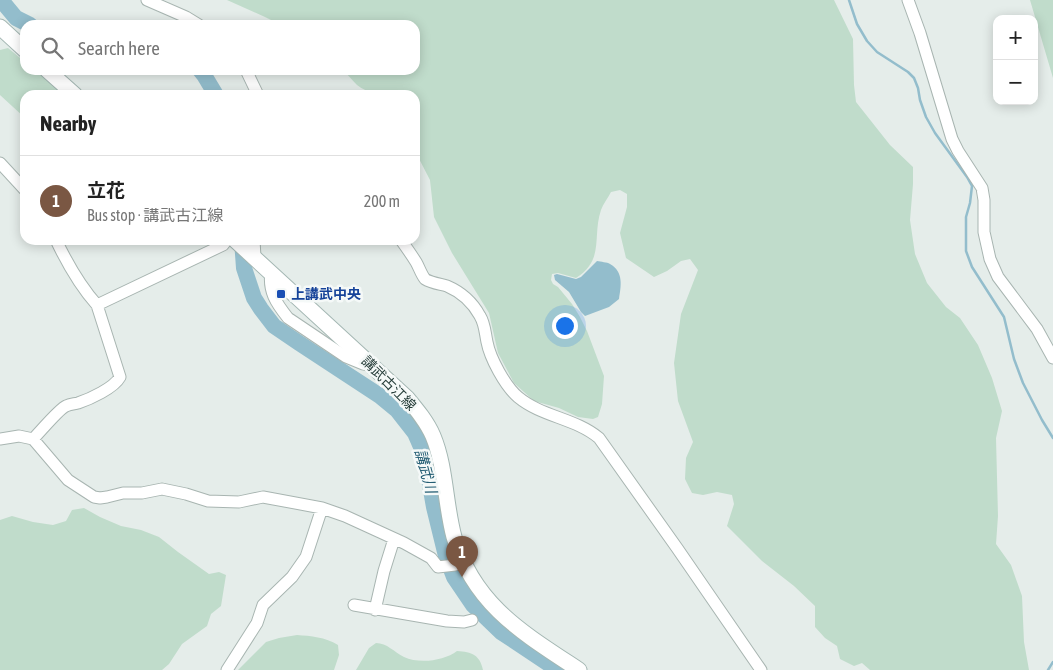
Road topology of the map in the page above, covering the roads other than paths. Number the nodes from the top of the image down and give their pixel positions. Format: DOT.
graph roads {
  1 [pos="147,0"];
  2 [pos="908,0"];
  3 [pos="191,20"];
  4 [pos="0,27"];
  5 [pos="20,45"];
  6 [pos="53,75"];
  7 [pos="248,75"];
  8 [pos="69,90"];
  9 [pos="256,90"];
  10 [pos="0,163"];
  11 [pos="20,185"];
  12 [pos="58,245"];
  13 [pos="223,245"];
  14 [pos="404,245"];
  15 [pos="253,246"];
  16 [pos="271,272"];
  17 [pos="97,305"];
  18 [pos="1053,358"];
  19 [pos="372,365"];
  20 [pos="0,439"];
  21 [pos="33,439"];
  22 [pos="322,508"];
  23 [pos="394,539"];
  24 [pos="459,563"];
  25 [pos="354,605"];
  26 [pos="375,610"];
  27 [pos="472,620"];
  28 [pos="228,670"];
  29 [pos="579,670"];
  30 [pos="761,670"];
  1 -- 3 [label="street"];
  2 -- 18 [label="street"];
  4 -- 5 [label="main road"];
  6 -- 8 [label="main road"];
  7 -- 9 [label="street"];
  10 -- 11 [label="street"];
  12 -- 17 [label="street"];
  13 -- 17 [label="street"];
  14 -- 30 [label="street"];
  15 -- 16 [label="main road, 講武古江線"];
  16 -- 19 [label="main road, 講武古江線"];
  16 -- 19 [label="street"];
  17 -- 21 [label="street"];
  19 -- 24 [label="main road, 講武古江線"];
  20 -- 21 [label="street"];
  21 -- 22 [label="street"];
  22 -- 23 [label="street"];
  22 -- 28 [label="street"];
  23 -- 24 [label="street"];
  23 -- 26 [label="street"];
  24 -- 29 [label="main road, 講武古江線"];
  25 -- 26 [label="street"];
  26 -- 27 [label="street"];
}
